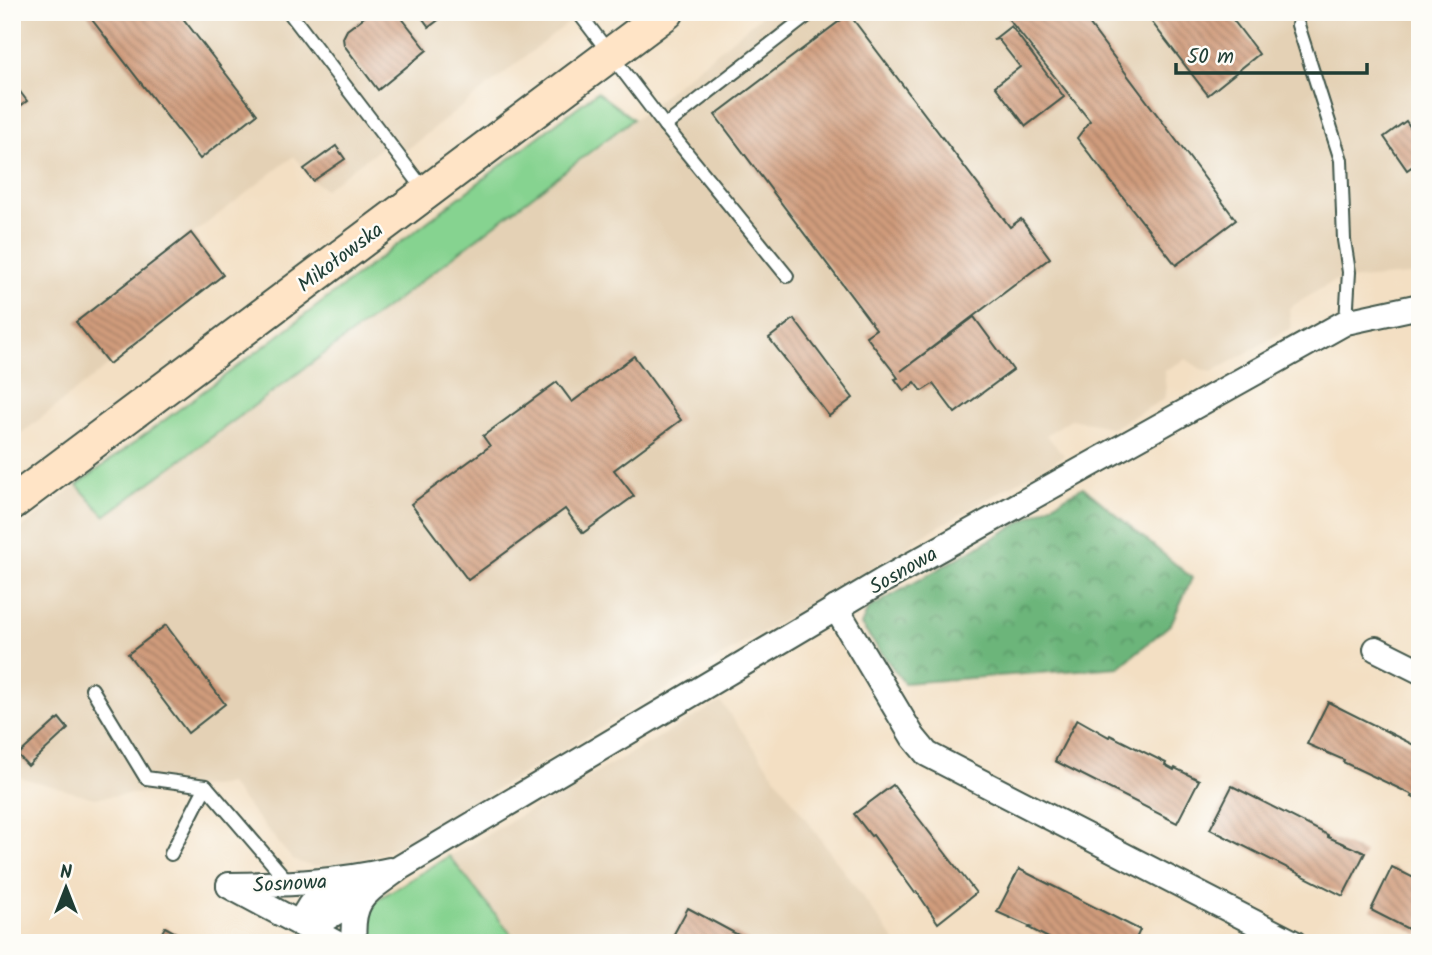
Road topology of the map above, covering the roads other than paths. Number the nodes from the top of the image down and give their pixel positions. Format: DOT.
graph roads {
  1 [pos="289,12"];
  2 [pos="578,12"];
  3 [pos="667,12"];
  4 [pos="812,12"];
  5 [pos="1298,25"];
  6 [pos="609,55"];
  7 [pos="665,127"];
  8 [pos="426,192"];
  9 [pos="788,276"];
  10 [pos="1420,306"];
  11 [pos="1346,322"];
  12 [pos="12,503"];
  13 [pos="836,608"];
  14 [pos="1376,649"];
  15 [pos="1420,671"];
  16 [pos="92,689"];
  17 [pos="205,786"];
  18 [pos="171,854"];
  19 [pos="290,884"];
  20 [pos="357,888"];
  21 [pos="304,926"];
  22 [pos="336,943"];
  23 [pos="354,943"];
  24 [pos="1294,943"];
  1 -- 8 [label="lane"];
  2 -- 6 [label="lane"];
  3 -- 6 [label="main road, Mikołowska"];
  4 -- 7 [label="lane"];
  5 -- 11 [label="lane"];
  6 -- 7 [label="lane"];
  6 -- 8 [label="main road, Mikołowska"];
  7 -- 9 [label="lane"];
  8 -- 12 [label="main road, Mikołowska"];
  10 -- 11 [label="street, Sosnowa"];
  11 -- 13 [label="street, Sosnowa"];
  13 -- 20 [label="street, Sosnowa"];
  13 -- 24 [label="street"];
  14 -- 15 [label="street"];
  16 -- 17 [label="lane"];
  17 -- 18 [label="lane"];
  17 -- 19 [label="lane"];
  19 -- 20 [label="street, Sosnowa"];
  19 -- 21 [label="street, Sosnowa"];
  20 -- 21 [label="street, Sosnowa"];
  20 -- 23 [label="street, Sosnowa"];
  21 -- 22 [label="street"];
}
